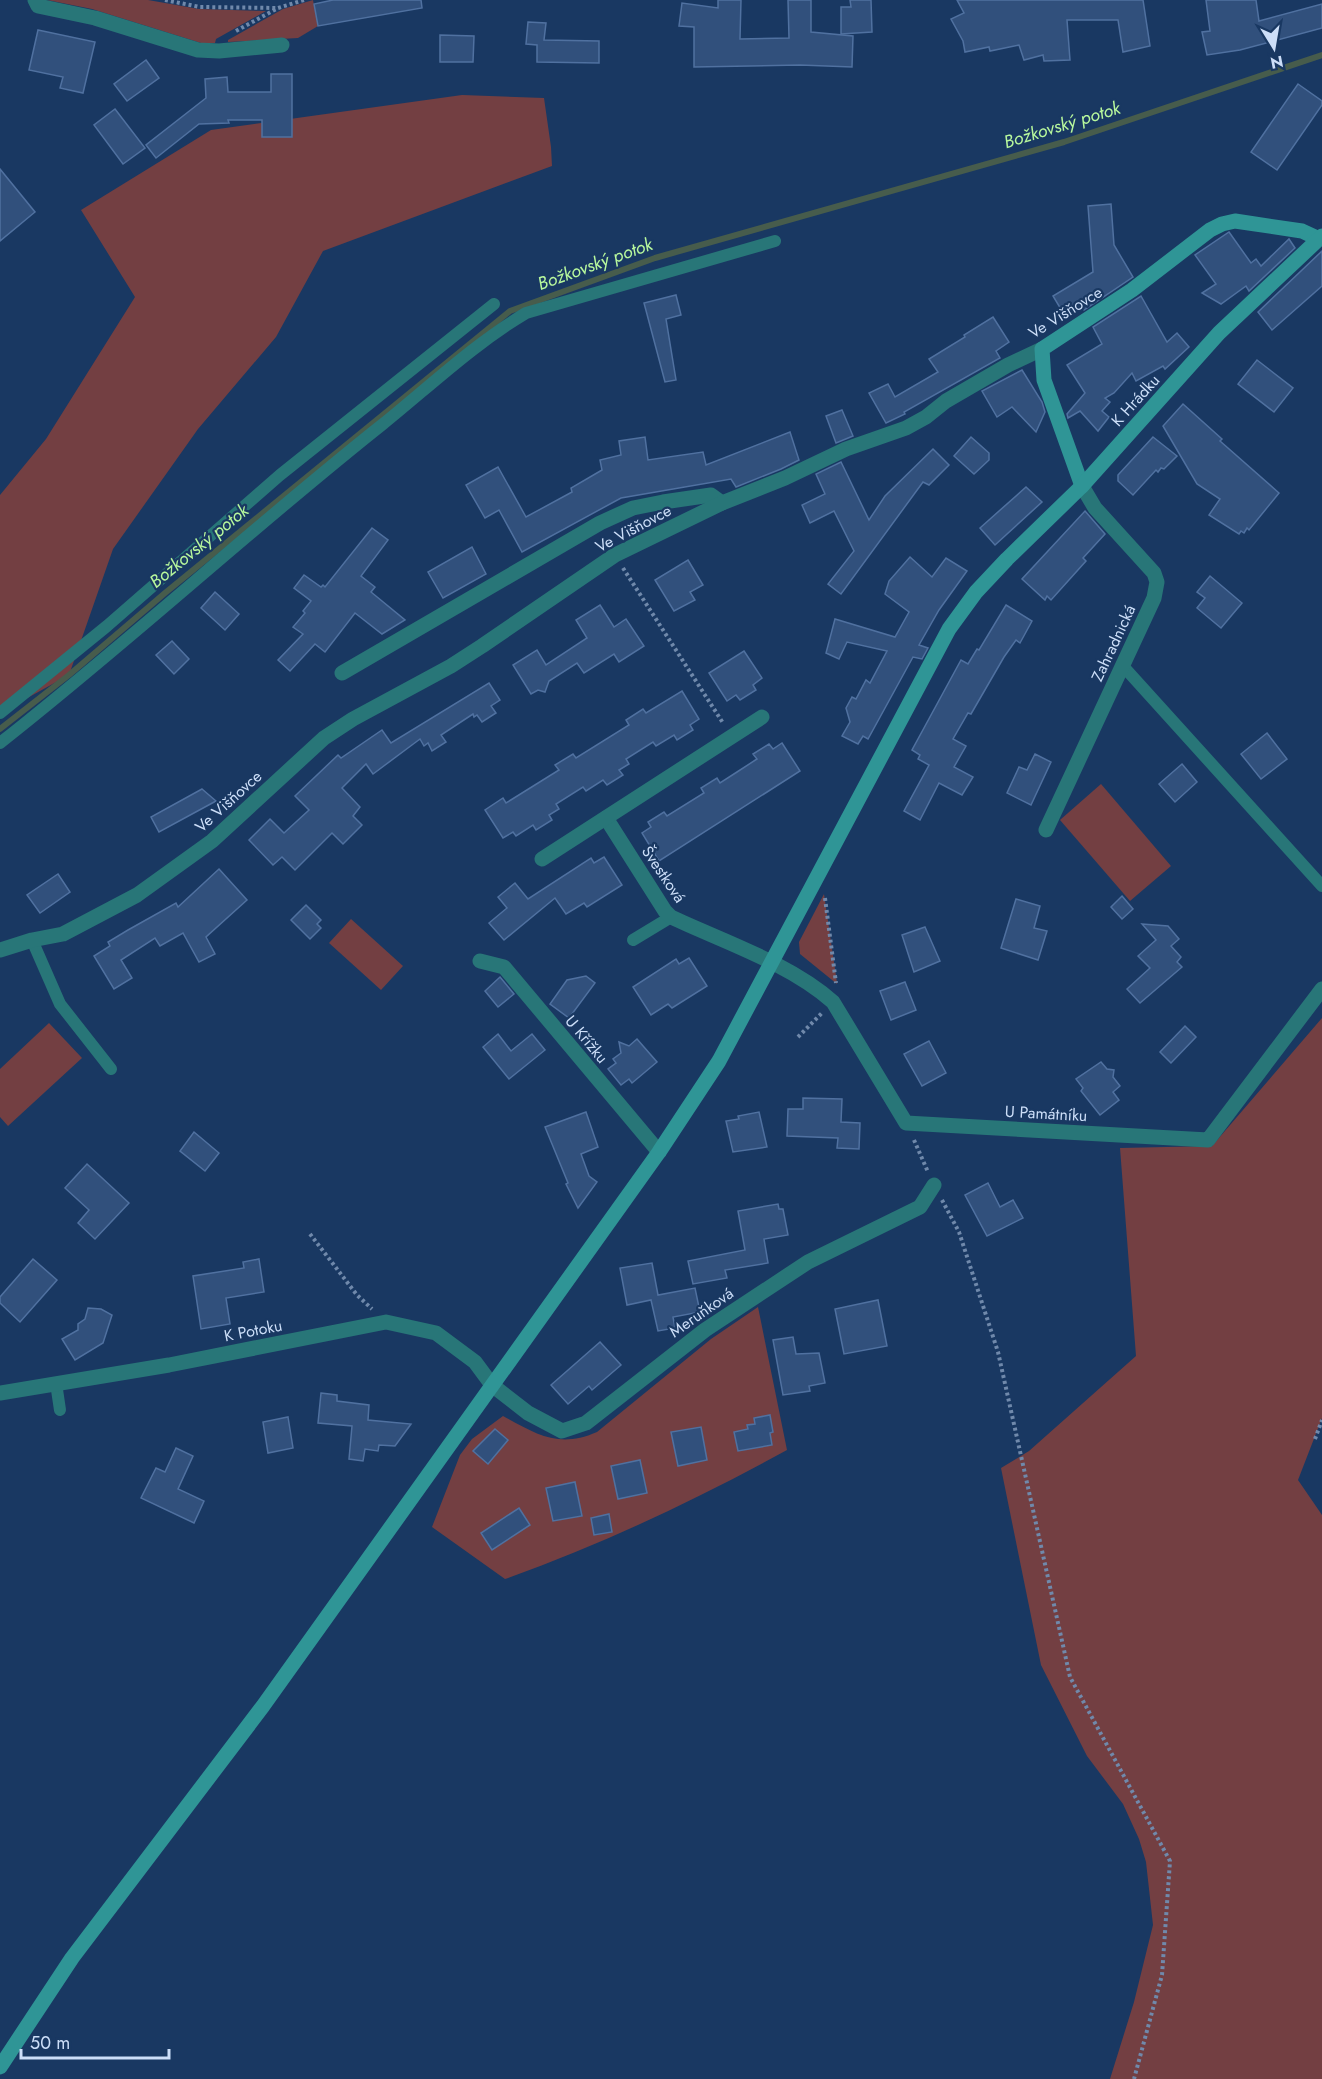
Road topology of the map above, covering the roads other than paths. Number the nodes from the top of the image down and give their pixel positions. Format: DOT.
graph roads {
  1 [pos="35,0"];
  2 [pos="282,45"];
  3 [pos="1320,238"];
  4 [pos="775,241"];
  5 [pos="494,304"];
  6 [pos="1042,349"];
  7 [pos="1082,486"];
  8 [pos="722,503"];
  9 [pos="1123,666"];
  10 [pos="342,673"];
  11 [pos="0,713"];
  12 [pos="762,717"];
  13 [pos="0,743"];
  14 [pos="606,818"];
  15 [pos="1046,830"];
  16 [pos="542,859"];
  17 [pos="1322,886"];
  18 [pos="671,917"];
  19 [pos="32,940"];
  20 [pos="633,940"];
  21 [pos="0,951"];
  22 [pos="480,961"];
  23 [pos="772,964"];
  24 [pos="1322,989"];
  25 [pos="111,1069"];
  26 [pos="659,1152"];
  27 [pos="934,1185"];
  28 [pos="56,1383"];
  29 [pos="492,1385"];
  30 [pos="0,1393"];
  31 [pos="60,1410"];
  32 [pos="0,2067"];
  1 -- 2 [label="street"];
  3 -- 6 [label="street, Ve Višňovce"];
  3 -- 7 [label="street, K Hrádku"];
  4 -- 13 [label="lane"];
  5 -- 11 [label="lane"];
  6 -- 7 [label="street"];
  6 -- 8 [label="street, Ve Višňovce"];
  7 -- 9 [label="street, Zahradnická"];
  7 -- 23 [label="street, K Hrádku"];
  8 -- 10 [label="street"];
  8 -- 19 [label="street, Ve Višňovce"];
  9 -- 15 [label="street, Zahradnická"];
  9 -- 17 [label="lane"];
  12 -- 14 [label="street"];
  14 -- 16 [label="street"];
  14 -- 18 [label="street, Švestková"];
  18 -- 20 [label="lane"];
  18 -- 23 [label="street, Švestková"];
  19 -- 21 [label="street, Ve Višňovce"];
  19 -- 25 [label="lane"];
  22 -- 26 [label="street, U Křížku"];
  23 -- 24 [label="street, U Památníku"];
  23 -- 26 [label="street, K Hrádku"];
  26 -- 29 [label="street, K Hrádku"];
  27 -- 29 [label="street, Meruňková"];
  28 -- 29 [label="street, K Potoku"];
  28 -- 30 [label="street, K Potoku"];
  28 -- 31 [label="lane"];
  29 -- 32 [label="street, K Hrádku"];
}
